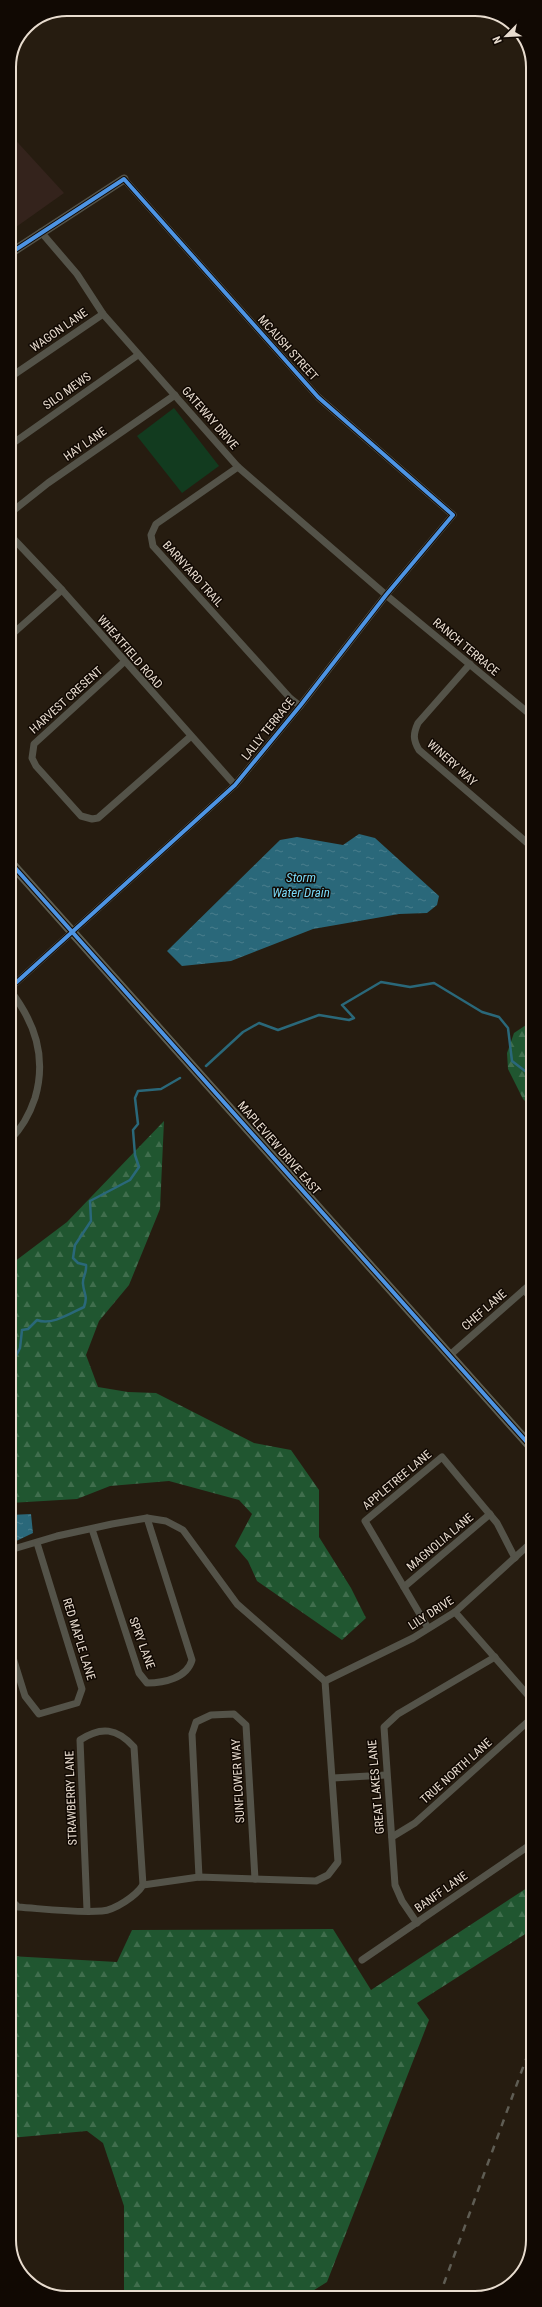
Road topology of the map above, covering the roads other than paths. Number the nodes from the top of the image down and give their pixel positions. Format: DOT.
graph roads {
  1 [pos="124,179"];
  2 [pos="41,232"];
  3 [pos="16,249"];
  4 [pos="103,314"];
  5 [pos="138,354"];
  6 [pos="16,373"];
  7 [pos="175,395"];
  8 [pos="16,441"];
  9 [pos="238,467"];
  10 [pos="16,508"];
  11 [pos="453,515"];
  12 [pos="16,541"];
  13 [pos="62,590"];
  14 [pos="386,595"];
  15 [pos="16,631"];
  16 [pos="124,662"];
  17 [pos="470,664"];
  18 [pos="300,706"];
  19 [pos="526,711"];
  20 [pos="190,737"];
  21 [pos="235,785"];
  22 [pos="526,842"];
  23 [pos="16,869"];
  24 [pos="73,933"];
  25 [pos="16,984"];
  26 [pos="16,997"];
  27 [pos="16,1132"];
  28 [pos="524,1290"];
  29 [pos="526,1292"];
  30 [pos="450,1355"];
  31 [pos="526,1441"];
  32 [pos="490,1514"];
  33 [pos="147,1518"];
  34 [pos="92,1529"];
  35 [pos="37,1543"];
  36 [pos="16,1548"];
  37 [pos="526,1548"];
  38 [pos="515,1558"];
  39 [pos="404,1587"];
  40 [pos="455,1612"];
  41 [pos="428,1628"];
  42 [pos="495,1658"];
  43 [pos="16,1667"];
  44 [pos="325,1681"];
  45 [pos="526,1693"];
  46 [pos="526,1723"];
  47 [pos="386,1775"];
  48 [pos="333,1778"];
  49 [pos="392,1837"];
  50 [pos="526,1848"];
  51 [pos="199,1877"];
  52 [pos="255,1879"];
  53 [pos="143,1885"];
  54 [pos="16,1905"];
  55 [pos="87,1910"];
  56 [pos="417,1923"];
  57 [pos="362,1960"];
  1 -- 2 [label="street"];
  1 -- 11 [label="street, MCAUSH STREET"];
  2 -- 3 [label="street"];
  2 -- 4 [label="street, GATEWAY DRIVE"];
  4 -- 5 [label="street, GATEWAY DRIVE"];
  4 -- 6 [label="street, WAGON LANE"];
  5 -- 7 [label="street, GATEWAY DRIVE"];
  5 -- 8 [label="street, SILO MEWS"];
  7 -- 9 [label="street, GATEWAY DRIVE"];
  7 -- 10 [label="street, HAY LANE"];
  9 -- 14 [label="street, GATEWAY DRIVE"];
  9 -- 18 [label="street, BARNYARD TRAIL"];
  11 -- 14 [label="street, LALLY TERRACE"];
  12 -- 13 [label="street, WHEATFIELD ROAD"];
  13 -- 15 [label="street"];
  13 -- 16 [label="street, WHEATFIELD ROAD"];
  14 -- 17 [label="street, RANCH TERRACE"];
  14 -- 18 [label="street, LALLY TERRACE"];
  16 -- 20 [label="street, WHEATFIELD ROAD"];
  16 -- 20 [label="street, HARVEST CRESENT"];
  17 -- 19 [label="street, RANCH TERRACE"];
  17 -- 22 [label="street, WINERY WAY"];
  18 -- 21 [label="street, LALLY TERRACE"];
  20 -- 21 [label="street, WHEATFIELD ROAD"];
  21 -- 24 [label="street, LALLY TERRACE"];
  23 -- 24 [label="main road, MAPLEVIEW DRIVE EAST"];
  24 -- 25 [label="street, LALLY TERRACE"];
  24 -- 30 [label="main road, MAPLEVIEW DRIVE EAST"];
  26 -- 27 [label="street"];
  28 -- 29 [label="street"];
  28 -- 30 [label="street, CHEF LANE"];
  30 -- 31 [label="main road, MAPLEVIEW DRIVE EAST"];
  32 -- 38 [label="street, APPLETREE LANE"];
  32 -- 39 [label="street, MAGNOLIA LANE"];
  32 -- 39 [label="street, APPLETREE LANE"];
  33 -- 34 [label="street"];
  33 -- 34 [label="street, SPRY LANE"];
  33 -- 44 [label="street"];
  34 -- 35 [label="street"];
  35 -- 36 [label="street"];
  35 -- 43 [label="street, RED MAPLE LANE"];
  37 -- 38 [label="street, LILY DRIVE"];
  38 -- 40 [label="street, LILY DRIVE"];
  39 -- 41 [label="street, APPLETREE LANE"];
  40 -- 41 [label="street, LILY DRIVE"];
  40 -- 42 [label="street"];
  41 -- 44 [label="street, LILY DRIVE"];
  42 -- 45 [label="street"];
  42 -- 47 [label="street, GREAT LAKES LANE"];
  44 -- 48 [label="street"];
  46 -- 49 [label="street, TRUE NORTH LANE"];
  47 -- 48 [label="street"];
  47 -- 49 [label="street, GREAT LAKES LANE"];
  48 -- 52 [label="street"];
  49 -- 56 [label="street, GREAT LAKES LANE"];
  50 -- 56 [label="street, BANFF LANE"];
  51 -- 52 [label="street"];
  51 -- 52 [label="street, SUNFLOWER WAY"];
  51 -- 53 [label="street"];
  53 -- 55 [label="street"];
  53 -- 55 [label="street, STRAWBERRY LANE"];
  54 -- 55 [label="street"];
  56 -- 57 [label="street, BANFF LANE"];
}
